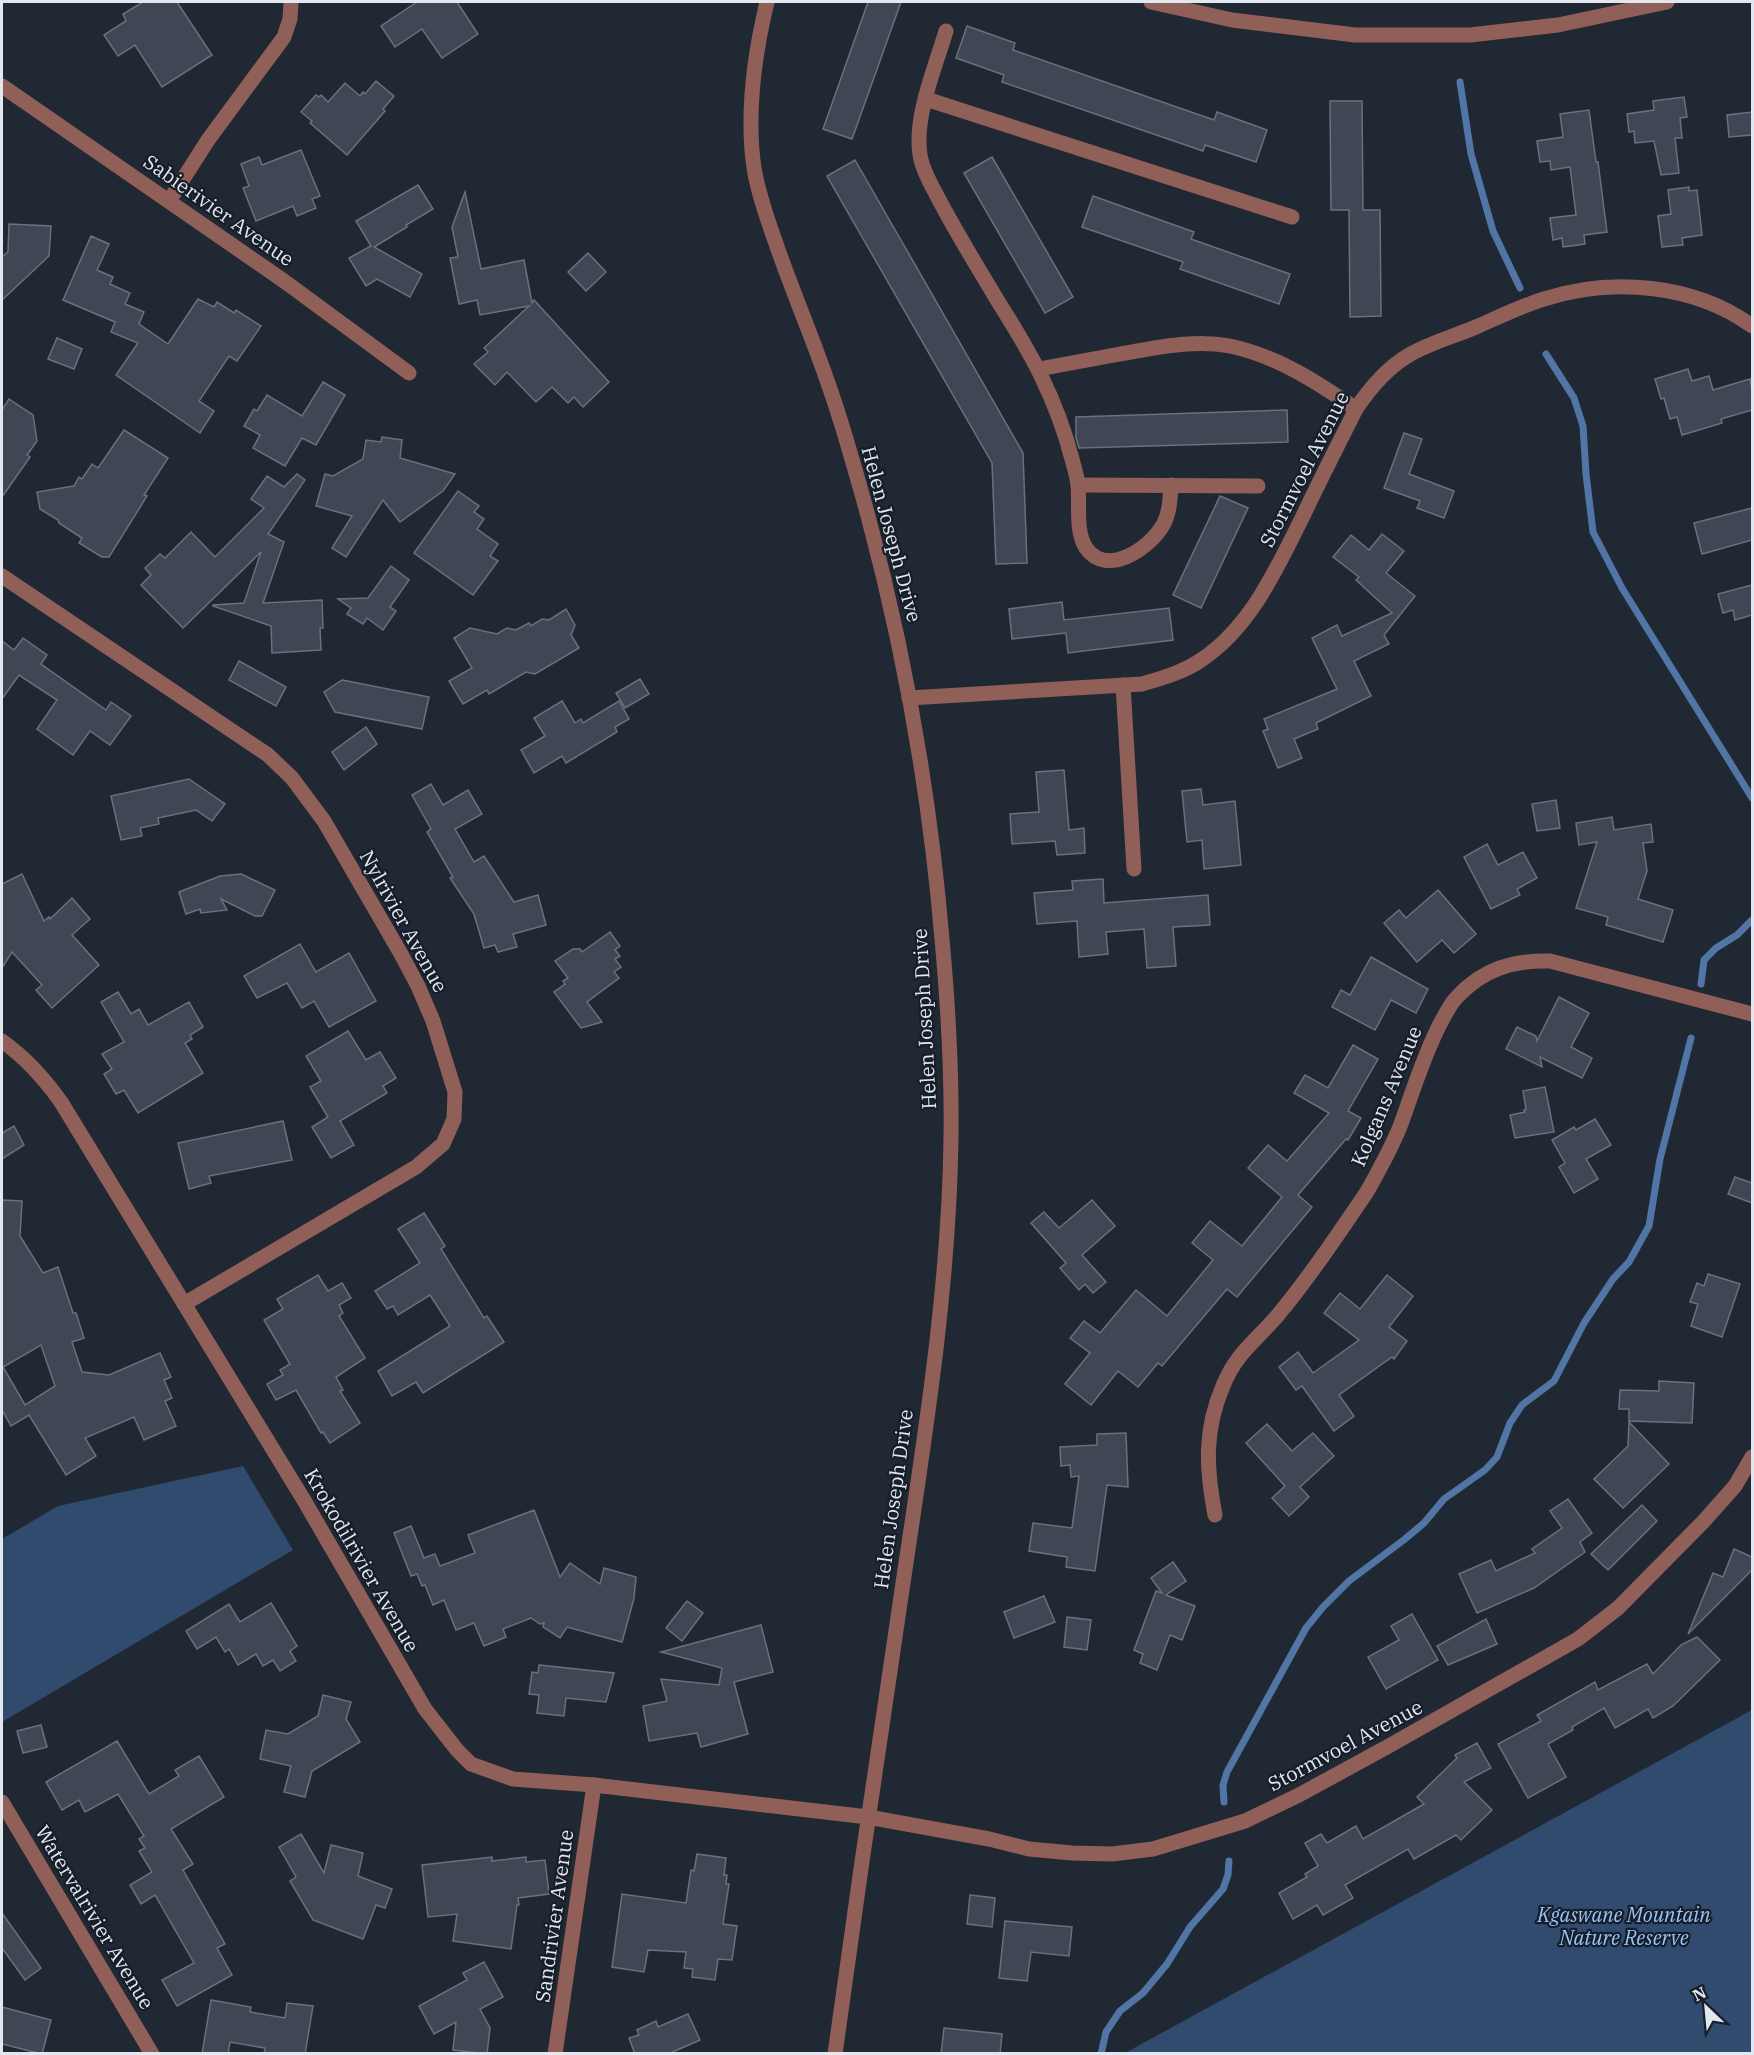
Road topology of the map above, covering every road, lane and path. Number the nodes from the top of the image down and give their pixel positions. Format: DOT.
graph roads {
  1 [pos="291,2"];
  2 [pos="767,2"];
  3 [pos="1151,2"];
  4 [pos="1667,2"];
  5 [pos="946,31"];
  6 [pos="2,86"];
  7 [pos="926,99"];
  8 [pos="169,201"];
  9 [pos="1292,217"];
  10 [pos="1752,326"];
  11 [pos="1039,369"];
  12 [pos="409,373"];
  13 [pos="1356,410"];
  14 [pos="1078,485"];
  15 [pos="1171,485"];
  16 [pos="1258,486"];
  17 [pos="2,576"];
  18 [pos="1123,685"];
  19 [pos="909,698"];
  20 [pos="1134,869"];
  21 [pos="1752,1014"];
  22 [pos="2,1041"];
  23 [pos="184,1304"];
  24 [pos="1752,1457"];
  25 [pos="1215,1515"];
  26 [pos="594,1785"];
  27 [pos="2,1802"];
  28 [pos="868,1817"];
  29 [pos="152,2054"];
  30 [pos="555,2054"];
  31 [pos="835,2054"];
  1 -- 8 [label="street"];
  2 -- 19 [label="street, Helen Joseph Drive"];
  3 -- 4 [label="street"];
  5 -- 7 [label="street"];
  6 -- 8 [label="street, Sabierivier Avenue"];
  7 -- 9 [label="street"];
  7 -- 11 [label="street"];
  8 -- 12 [label="street, Sabierivier Avenue"];
  10 -- 13 [label="street, Stormvoel Avenue"];
  11 -- 13 [label="street"];
  11 -- 14 [label="street"];
  13 -- 18 [label="street, Stormvoel Avenue"];
  14 -- 15 [label="street"];
  14 -- 15 [label="street"];
  15 -- 16 [label="street"];
  17 -- 23 [label="street, Nylrivier Avenue"];
  18 -- 19 [label="street, Stormvoel Avenue"];
  18 -- 20 [label="street"];
  19 -- 28 [label="street, Helen Joseph Drive"];
  21 -- 25 [label="street, Kolgans Avenue"];
  22 -- 23 [label="street, Krokodilrivier Avenue"];
  23 -- 26 [label="street, Krokodilrivier Avenue"];
  24 -- 28 [label="street, Stormvoel Avenue"];
  26 -- 28 [label="street, Krokodilrivier Avenue"];
  26 -- 30 [label="street, Sandrivier Avenue"];
  27 -- 29 [label="street, Watervalrivier Avenue"];
  28 -- 31 [label="street, Helen Joseph Drive"];
}
